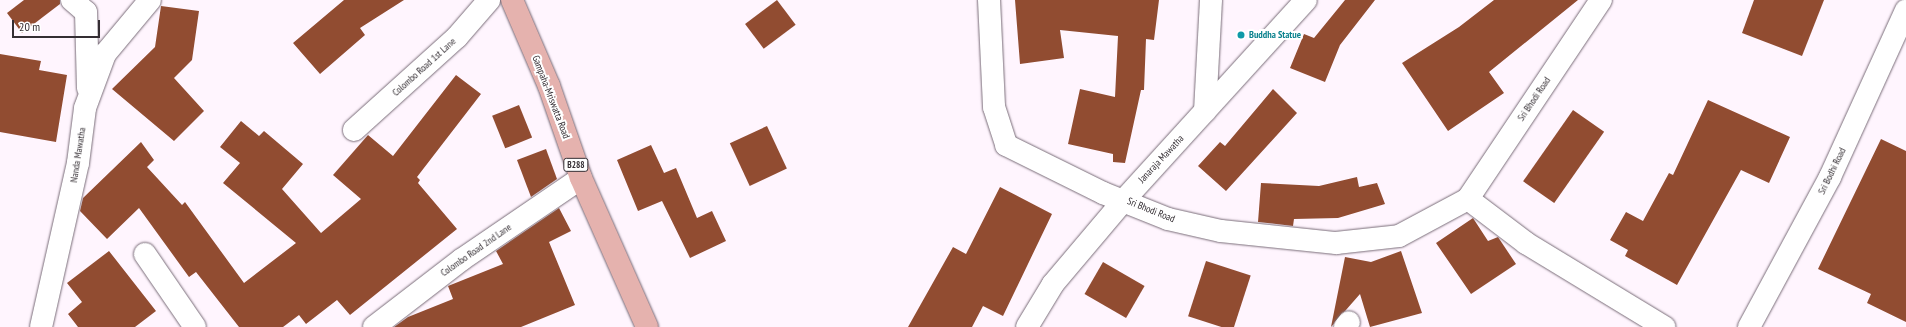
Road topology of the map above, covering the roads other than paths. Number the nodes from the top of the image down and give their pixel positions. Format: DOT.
graph roads {
  1 [pos="72,0"];
  2 [pos="150,0"];
  3 [pos="489,0"];
  4 [pos="512,0"];
  5 [pos="989,0"];
  6 [pos="1211,0"];
  7 [pos="1306,0"];
  8 [pos="1601,0"];
  9 [pos="1906,10"];
  10 [pos="88,99"];
  11 [pos="1205,111"];
  12 [pos="354,130"];
  13 [pos="581,178"];
  14 [pos="1468,199"];
  15 [pos="1124,200"];
  16 [pos="145,254"];
  17 [pos="42,327"];
  18 [pos="195,327"];
  19 [pos="374,327"];
  20 [pos="647,327"];
  21 [pos="1027,327"];
  22 [pos="1664,327"];
  23 [pos="1749,327"];
  1 -- 10 [label="street"];
  2 -- 10 [label="street, Nanda Mawatha"];
  3 -- 12 [label="street, Colombo Road 1st Lane"];
  4 -- 13 [label="main road, Gampaha-Mriswatta Road / B288"];
  5 -- 15 [label="street, Sri Bhodi Road"];
  6 -- 11 [label="street"];
  7 -- 11 [label="street, Janaraja Mawatha"];
  8 -- 14 [label="street, Sri Bhodi Road"];
  9 -- 23 [label="street, Sri Bodhi Road"];
  10 -- 17 [label="street, Nanda Mawatha"];
  11 -- 15 [label="street, Janaraja Mawatha"];
  13 -- 19 [label="street, Colombo Road 2nd Lane"];
  13 -- 20 [label="main road, Gampaha-Mriswatta Road / B288"];
  14 -- 15 [label="street, Sri Bhodi Road"];
  14 -- 22 [label="street"];
  15 -- 21 [label="street, Janaraja Mawatha"];
  16 -- 18 [label="street"];
}
